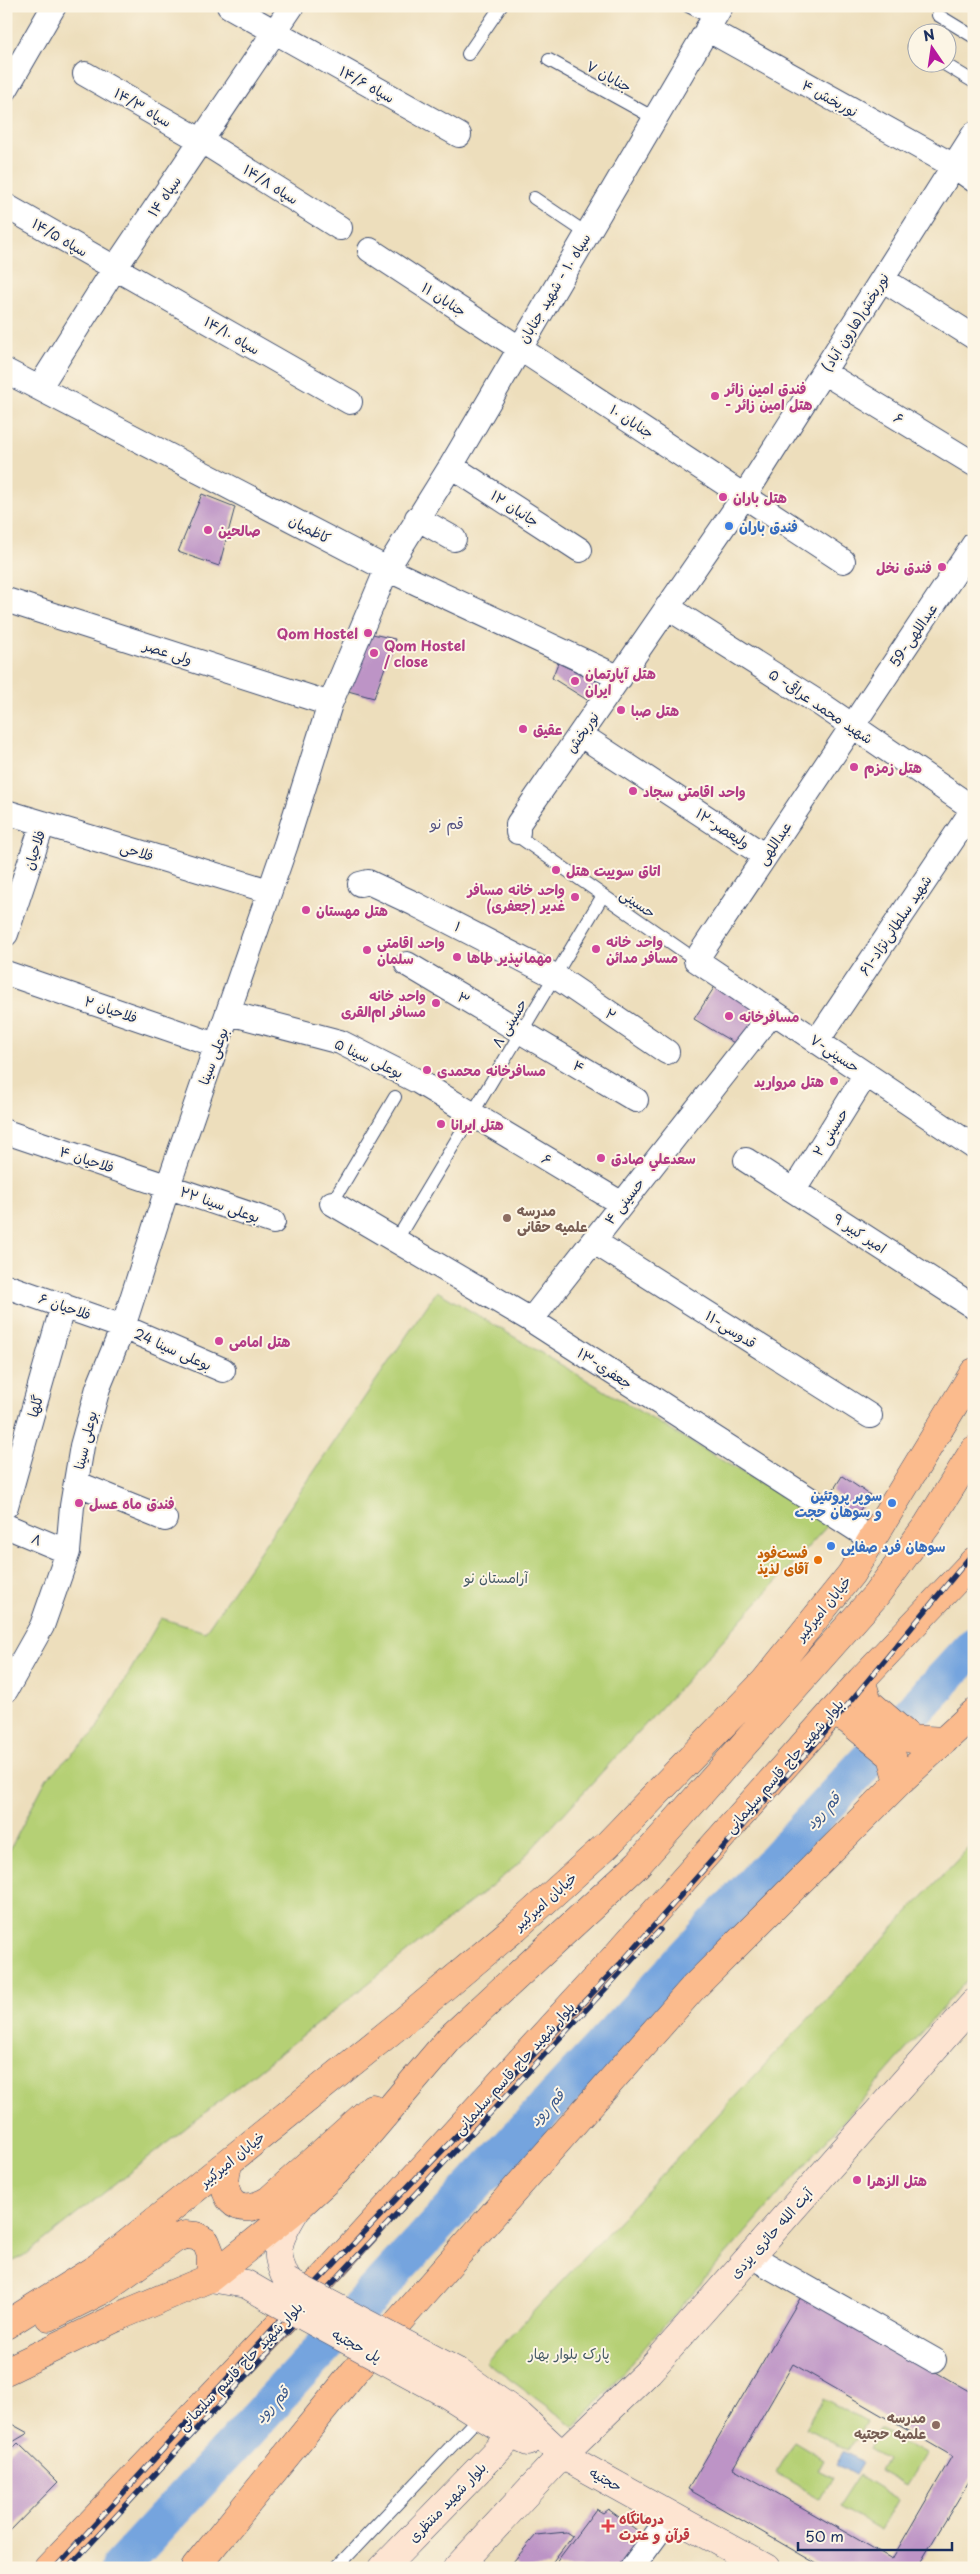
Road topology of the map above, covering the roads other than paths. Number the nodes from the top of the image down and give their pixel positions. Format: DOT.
graph roads {
  1 [pos="54,6"];
  2 [pos="229,6"];
  3 [pos="292,6"];
  4 [pos="501,6"];
  5 [pos="688,6"];
  6 [pos="938,15"];
  7 [pos="714,18"];
  8 [pos="275,33"];
  9 [pos="974,37"];
  10 [pos="468,54"];
  11 [pos="549,60"];
  12 [pos="958,72"];
  13 [pos="84,74"];
  14 [pos="974,82"];
  15 [pos="6,89"];
  16 [pos="654,118"];
  17 [pos="974,134"];
  18 [pos="459,135"];
  19 [pos="202,141"];
  20 [pos="954,166"];
  21 [pos="974,180"];
  22 [pos="534,198"];
  23 [pos="6,206"];
  24 [pos="340,228"];
  25 [pos="586,233"];
  26 [pos="370,250"];
  27 [pos="114,268"];
  28 [pos="882,279"];
  29 [pos="974,337"];
  30 [pos="518,348"];
  31 [pos="6,371"];
  32 [pos="823,372"];
  33 [pos="39,388"];
  34 [pos="350,402"];
  35 [pos="974,464"];
  36 [pos="450,466"];
  37 [pos="745,495"];
  38 [pos="417,518"];
  39 [pos="454,539"];
  40 [pos="974,544"];
  41 [pos="580,550"];
  42 [pos="843,561"];
  43 [pos="387,569"];
  44 [pos="6,600"];
  45 [pos="666,607"];
  46 [pos="620,678"];
  47 [pos="330,704"];
  48 [pos="852,726"];
  49 [pos="581,735"];
  50 [pos="974,808"];
  51 [pos="6,812"];
  52 [pos="43,823"];
  53 [pos="518,832"];
  54 [pos="765,856"];
  55 [pos="360,884"];
  56 [pos="269,891"];
  57 [pos="602,897"];
  58 [pos="6,934"];
  59 [pos="696,960"];
  60 [pos="407,964"];
  61 [pos="6,973"];
  62 [pos="555,976"];
  63 [pos="773,1012"];
  64 [pos="229,1013"];
  65 [pos="521,1032"];
  66 [pos="817,1041"];
  67 [pos="216,1046"];
  68 [pos="667,1052"];
  69 [pos="866,1074"];
  70 [pos="396,1097"];
  71 [pos="636,1100"];
  72 [pos="473,1114"];
  73 [pos="6,1132"];
  74 [pos="974,1147"];
  75 [pos="746,1160"];
  76 [pos="168,1186"];
  77 [pos="794,1190"];
  78 [pos="332,1203"];
  79 [pos="622,1204"];
  80 [pos="273,1222"];
  81 [pos="396,1241"];
  82 [pos="593,1241"];
  83 [pos="6,1286"];
  84 [pos="63,1306"];
  85 [pos="974,1306"];
  86 [pos="531,1320"];
  87 [pos="123,1327"];
  88 [pos="223,1370"];
  89 [pos="974,1372"];
  90 [pos="870,1416"];
  91 [pos="974,1450"];
  92 [pos="76,1483"];
  93 [pos="6,1506"];
  94 [pos="165,1519"];
  95 [pos="6,1526"];
  96 [pos="873,1540"];
  97 [pos="68,1552"];
  98 [pos="974,1562"];
  99 [pos="6,1690"];
  100 [pos="865,1691"];
  101 [pos="974,1713"];
  102 [pos="840,1716"];
  103 [pos="944,1741"];
  104 [pos="901,1759"];
  105 [pos="974,2003"];
  106 [pos="450,2038"];
  107 [pos="229,2162"];
  108 [pos="297,2208"];
  109 [pos="751,2256"];
  110 [pos="210,2278"];
  111 [pos="279,2290"];
  112 [pos="6,2325"];
  113 [pos="6,2335"];
  114 [pos="934,2360"];
  115 [pos="6,2371"];
  116 [pos="451,2382"];
  117 [pos="480,2416"];
  118 [pos="512,2435"];
  119 [pos="562,2455"];
  120 [pos="671,2515"];
  121 [pos="763,2567"];
  122 [pos="48,2568"];
  123 [pos="194,2568"];
  124 [pos="336,2568"];
  125 [pos="383,2568"];
  126 [pos="457,2568"];
  127 [pos="632,2568"];
  1 -- 15 [label="street"];
  2 -- 8 [label="street, سپاه ۱۴/۶"];
  3 -- 8 [label="street, سپاه ۱۴"];
  4 -- 10 [label="lane"];
  5 -- 7 [label="lane"];
  6 -- 9 [label="lane"];
  7 -- 16 [label="street, سپاه ۱۰ - شهید جنابان"];
  7 -- 20 [label="street, نوربخش ۴"];
  8 -- 18 [label="street, سپاه ۱۴/۶"];
  8 -- 19 [label="street, سپاه ۱۴"];
  11 -- 16 [label="lane, جنابان ۷"];
  12 -- 14 [label="lane"];
  13 -- 19 [label="street, سپاه ۱۴/۳"];
  16 -- 25 [label="street, سپاه ۱۰ - شهید جنابان"];
  17 -- 20 [label="street, نوربخش(هارون آباد)"];
  19 -- 24 [label="street, سپاه ۱۴/۸"];
  19 -- 27 [label="street, سپاه ۱۴"];
  20 -- 21 [label="street, نوربخش ۴"];
  20 -- 28 [label="street, نوربخش(هارون آباد)"];
  22 -- 25 [label="lane"];
  23 -- 27 [label="street, سپاه ۱۴/۵"];
  25 -- 30 [label="street, سپاه ۱۰ - شهید جنابان"];
  26 -- 30 [label="street, جنابان ۱۱"];
  27 -- 33 [label="street, سپاه ۱۴"];
  27 -- 34 [label="street, سپاه ۱۴/۱۰"];
  28 -- 29 [label="street"];
  28 -- 32 [label="street, نوربخش(هارون آباد)"];
  30 -- 36 [label="street, سپاه ۱۰ - شهید جنابان"];
  30 -- 37 [label="street, جنابان ۱۰"];
  31 -- 33 [label="street, کاظمیان"];
  32 -- 35 [label="street, ۶"];
  32 -- 37 [label="street, نوربخش(هارون آباد)"];
  33 -- 43 [label="street, کاظمیان"];
  36 -- 38 [label="street, سپاه ۱۰ - شهید جنابان"];
  36 -- 41 [label="street, جانبان ۱۲"];
  37 -- 42 [label="street, جنابان ۱۰"];
  37 -- 45 [label="street, نوربخش(هارون آباد)"];
  38 -- 39 [label="street"];
  38 -- 43 [label="street, سپاه ۱۰ - شهید جنابان"];
  40 -- 48 [label="street, عبداللهی-59"];
  43 -- 46 [label="street, کاظمیان"];
  43 -- 47 [label="street, بوعلی سینا"];
  44 -- 47 [label="street, ولی عصر"];
  45 -- 46 [label="street, نوربخش"];
  45 -- 48 [label="street, شهید محمد عراقی- ۵"];
  46 -- 49 [label="street, نوربخش"];
  47 -- 56 [label="street, بوعلی سینا"];
  48 -- 50 [label="street, شهید محمد عراقی- ۵"];
  48 -- 54 [label="street, عبداللهی"];
  49 -- 53 [label="street, نوربخش"];
  49 -- 54 [label="street, ولیعصر-۱۲"];
  50 -- 66 [label="street, شهید سلطانی‌نژاد-۶۱"];
  51 -- 52 [label="street, فلاحی"];
  52 -- 56 [label="street, فلاحی"];
  52 -- 58 [label="street, فلاحیان"];
  53 -- 57 [label="lane, حسینی"];
  54 -- 59 [label="street, عبداللهی"];
  55 -- 62 [label="street, ۱"];
  56 -- 64 [label="street, بوعلی سینا"];
  57 -- 59 [label="lane, حسینی"];
  57 -- 62 [label="lane, حسینی ۸"];
  59 -- 63 [label="street, حسینی-۷"];
  60 -- 65 [label="street, ۳"];
  61 -- 67 [label="street, فلاحیان ۲"];
  62 -- 65 [label="lane, حسینی ۸"];
  62 -- 68 [label="street, ۲"];
  63 -- 66 [label="street, حسینی-۷"];
  63 -- 79 [label="street, حسینی ۴"];
  64 -- 67 [label="street, بوعلی سینا"];
  64 -- 72 [label="street, بوعلی سینا ۵"];
  65 -- 71 [label="street, ۴"];
  65 -- 72 [label="lane, حسینی ۸"];
  66 -- 69 [label="street, حسینی-۷"];
  67 -- 76 [label="street, بوعلی سینا"];
  69 -- 74 [label="street, حسینی-۷"];
  69 -- 77 [label="street, حسینی ۲"];
  70 -- 78 [label="lane"];
  72 -- 79 [label="street, ۶"];
  72 -- 81 [label="lane, حسینی ۸"];
  73 -- 76 [label="street, فلاحیان ۴"];
  75 -- 77 [label="street, امیر کبیر ۹"];
  76 -- 80 [label="street, بوعلی سینا ۲۲"];
  76 -- 87 [label="street, بوعلی سینا"];
  77 -- 85 [label="street, امیر کبیر ۹"];
  78 -- 81 [label="street, جعفری-۱۳"];
  79 -- 82 [label="street, حسینی ۴"];
  81 -- 86 [label="street, جعفری-۱۳"];
  82 -- 86 [label="street, حسینی ۴"];
  82 -- 90 [label="street, قدوسی-۱۱"];
  83 -- 84 [label="street, فلاحیان ۶"];
  84 -- 87 [label="street, فلاحیان ۶"];
  84 -- 93 [label="street, گلها"];
  86 -- 96 [label="street, جعفری-۱۳"];
  87 -- 88 [label="street, بوعلی سینا 24"];
  87 -- 92 [label="street, بوعلی سینا"];
  89 -- 96 [label="main road, خیابان امیرکبیر"];
  91 -- 106 [label="main road, خیابان امیرکبیر"];
  92 -- 94 [label="street"];
  92 -- 97 [label="street, بوعلی سینا"];
  95 -- 97 [label="street, ۸"];
  96 -- 107 [label="main road, خیابان امیرکبیر"];
  97 -- 99 [label="street, بوعلی سینا"];
  98 -- 100 [label="main road, بلوار شهید حاج قاسم سلیمانی"];
  100 -- 102 [label="main road, بلوار شهید حاج قاسم سلیمانی"];
  100 -- 104 [label="main road"];
  101 -- 103 [label="main road"];
  102 -- 104 [label="main road"];
  102 -- 122 [label="main road, بلوار شهید حاج قاسم سلیمانی"];
  103 -- 104 [label="main road"];
  103 -- 104 [label="main road"];
  104 -- 123 [label="main road"];
  105 -- 109 [label="main road, آیت الله‌ حائری‌ یزدی"];
  106 -- 107 [label="main road"];
  106 -- 108 [label="main road, خیابان امیرکبیر"];
  107 -- 112 [label="main road, خیابان امیرکبیر"];
  108 -- 110 [label="main road, خیابان امیرکبیر"];
  108 -- 111 [label="main road"];
  109 -- 114 [label="street"];
  109 -- 119 [label="main road, آیت الله‌ حائری‌ یزدی"];
  110 -- 111 [label="main road, پل حجتیه"];
  110 -- 113 [label="main road"];
  110 -- 115 [label="main road, خیابان امیرکبیر"];
  111 -- 116 [label="main road, پل حجتیه, bridge"];
  116 -- 117 [label="main road"];
  116 -- 119 [label="main road, حجتیه"];
  117 -- 118 [label="main road"];
  117 -- 124 [label="lane"];
  118 -- 119 [label="main road"];
  118 -- 125 [label="main road, بلوار شهید منتظری"];
  119 -- 120 [label="main road, حجتیه"];
  119 -- 126 [label="main road"];
  120 -- 121 [label="main road, حجتیه"];
  120 -- 127 [label="street"];
}
